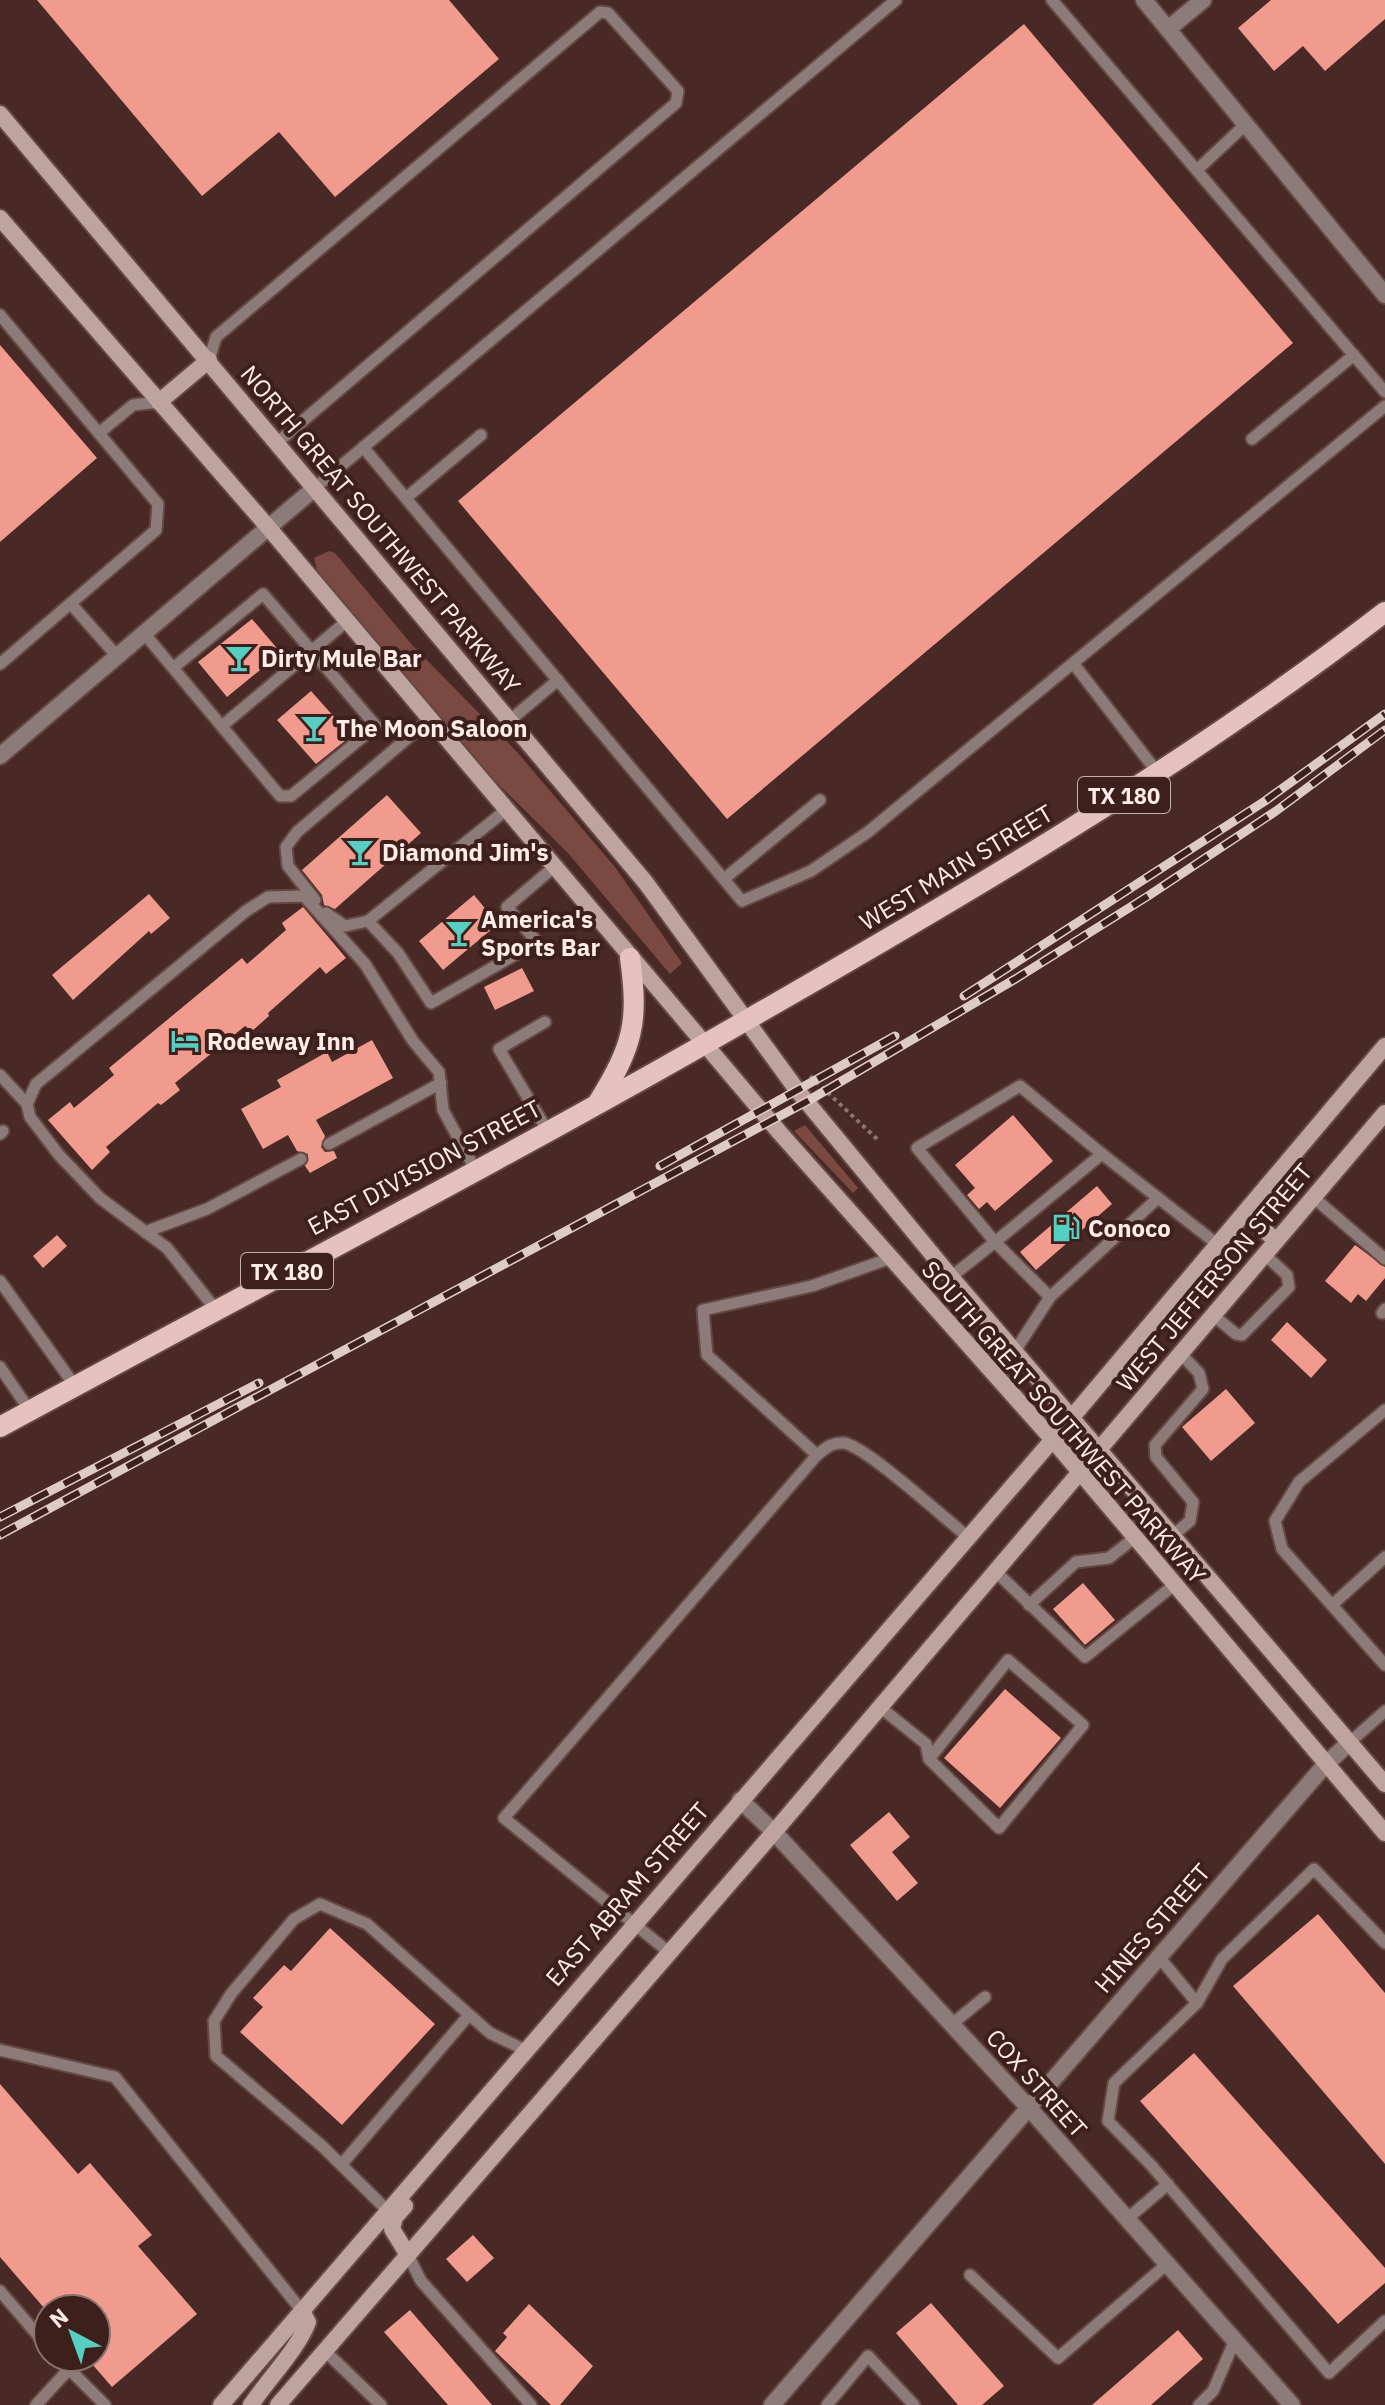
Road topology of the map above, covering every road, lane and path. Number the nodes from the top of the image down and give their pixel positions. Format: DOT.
graph roads {
  1 [pos="896,0"];
  2 [pos="1052,0"];
  3 [pos="1144,0"];
  4 [pos="1203,0"];
  5 [pos="1168,29"];
  6 [pos="0,114"];
  7 [pos="1246,124"];
  8 [pos="1197,170"];
  9 [pos="0,218"];
  10 [pos="1385,295"];
  11 [pos="0,315"];
  12 [pos="1354,355"];
  13 [pos="209,360"];
  14 [pos="1385,392"];
  15 [pos="159,402"];
  16 [pos="1385,406"];
  17 [pos="99,433"];
  18 [pos="481,435"];
  19 [pos="1252,439"];
  20 [pos="278,442"];
  21 [pos="363,447"];
  22 [pos="316,487"];
  23 [pos="406,498"];
  24 [pos="268,527"];
  25 [pos="71,604"];
  26 [pos="1385,612"];
  27 [pos="347,621"];
  28 [pos="143,632"];
  29 [pos="313,651"];
  30 [pos="116,655"];
  31 [pos="1073,663"];
  32 [pos="0,664"];
  33 [pos="173,668"];
  34 [pos="558,680"];
  35 [pos="429,720"];
  36 [pos="509,721"];
  37 [pos="222,726"];
  38 [pos="0,756"];
  39 [pos="1157,772"];
  40 [pos="820,800"];
  41 [pos="506,810"];
  42 [pos="554,867"];
  43 [pos="724,879"];
  44 [pos="368,921"];
  45 [pos="630,958"];
  46 [pos="545,1022"];
  47 [pos="744,1022"];
  48 [pos="704,1045"];
  49 [pos="1385,1046"];
  50 [pos="808,1074"];
  51 [pos="0,1075"];
  52 [pos="441,1083"];
  53 [pos="598,1102"];
  54 [pos="27,1104"];
  55 [pos="1385,1113"];
  56 [pos="547,1130"];
  57 [pos="877,1139"];
  58 [pos="329,1144"];
  59 [pos="1102,1154"];
  60 [pos="301,1159"];
  61 [pos="475,1169"];
  62 [pos="1313,1197"];
  63 [pos="1158,1198"];
  64 [pos="1245,1212"];
  65 [pos="145,1232"];
  66 [pos="1276,1241"];
  67 [pos="995,1242"];
  68 [pos="1217,1244"];
  69 [pos="1264,1254"];
  70 [pos="891,1258"];
  71 [pos="1385,1259"];
  72 [pos="951,1277"];
  73 [pos="0,1281"];
  74 [pos="1050,1297"];
  75 [pos="216,1310"];
  76 [pos="1213,1315"];
  77 [pos="1015,1351"];
  78 [pos="1180,1353"];
  79 [pos="0,1367"];
  80 [pos="75,1386"];
  81 [pos="1385,1410"];
  82 [pos="30,1411"];
  83 [pos="1073,1416"];
  84 [pos="0,1427"];
  85 [pos="1053,1440"];
  86 [pos="1099,1448"];
  87 [pos="817,1455"];
  88 [pos="1079,1471"];
  89 [pos="1172,1536"];
  90 [pos="968,1537"];
  91 [pos="1133,1539"];
  92 [pos="1385,1557"];
  93 [pos="995,1571"];
  94 [pos="1174,1585"];
  95 [pos="1029,1605"];
  96 [pos="1332,1605"];
  97 [pos="1385,1665"];
  98 [pos="880,1707"];
  99 [pos="1385,1711"];
  100 [pos="1349,1743"];
  101 [pos="929,1759"];
  102 [pos="1325,1765"];
  103 [pos="1385,1784"];
  104 [pos="740,1800"];
  105 [pos="774,1832"];
  106 [pos="1385,1833"];
  107 [pos="632,1924"];
  108 [pos="1385,1943"];
  109 [pos="670,1953"];
  110 [pos="1159,1957"];
  111 [pos="985,1997"];
  112 [pos="1197,2003"];
  113 [pos="469,2015"];
  114 [pos="952,2024"];
  115 [pos="0,2050"];
  116 [pos="525,2050"];
  117 [pos="479,2105"];
  118 [pos="1029,2108"];
  119 [pos="342,2164"];
  120 [pos="1168,2184"];
  121 [pos="388,2211"];
  122 [pos="1127,2219"];
  123 [pos="408,2255"];
  124 [pos="1167,2264"];
  125 [pos="970,2275"];
  126 [pos="0,2291"];
  127 [pos="302,2311"];
  128 [pos="1385,2321"];
  129 [pos="32,2328"];
  130 [pos="1235,2340"];
  131 [pos="325,2351"];
  132 [pos="65,2373"];
  133 [pos="73,2373"];
  134 [pos="36,2405"];
  135 [pos="105,2405"];
  136 [pos="221,2405"];
  137 [pos="251,2405"];
  138 [pos="278,2405"];
  139 [pos="381,2405"];
  140 [pos="531,2405"];
  141 [pos="772,2405"];
  142 [pos="827,2405"];
  143 [pos="914,2405"];
  144 [pos="1199,2405"];
  145 [pos="1292,2405"];
  1 -- 21 [label="lane"];
  2 -- 8 [label="lane"];
  3 -- 5 [label="street"];
  4 -- 5 [label="street"];
  5 -- 7 [label="street"];
  6 -- 13 [label="main road, NORTH GREAT SOUTHWEST PARKWAY"];
  7 -- 8 [label="lane"];
  7 -- 10 [label="street"];
  8 -- 12 [label="lane"];
  9 -- 15 [label="main road"];
  11 -- 17 [label="lane"];
  12 -- 14 [label="lane"];
  12 -- 19 [label="lane"];
  13 -- 15 [label="main road"];
  13 -- 20 [label="main road, NORTH GREAT SOUTHWEST PARKWAY"];
  13 -- 20 [label="lane"];
  15 -- 17 [label="lane"];
  15 -- 24 [label="main road"];
  16 -- 31 [label="lane"];
  17 -- 25 [label="lane"];
  18 -- 23 [label="lane"];
  20 -- 22 [label="main road, NORTH GREAT SOUTHWEST PARKWAY"];
  21 -- 22 [label="lane"];
  21 -- 23 [label="lane"];
  22 -- 24 [label="street"];
  22 -- 36 [label="main road, NORTH GREAT SOUTHWEST PARKWAY"];
  23 -- 34 [label="lane"];
  24 -- 27 [label="main road"];
  24 -- 28 [label="street"];
  25 -- 30 [label="lane"];
  25 -- 32 [label="lane"];
  26 -- 39 [label="main road, WEST MAIN STREET / TX 180"];
  27 -- 29 [label="lane"];
  27 -- 35 [label="main road"];
  28 -- 30 [label="street"];
  28 -- 33 [label="lane"];
  29 -- 33 [label="lane"];
  29 -- 37 [label="lane"];
  29 -- 37 [label="lane"];
  30 -- 38 [label="street"];
  31 -- 39 [label="lane"];
  31 -- 43 [label="lane"];
  33 -- 37 [label="lane"];
  34 -- 36 [label="lane"];
  34 -- 43 [label="lane"];
  35 -- 41 [label="main road"];
  35 -- 44 [label="lane"];
  36 -- 47 [label="main road, NORTH GREAT SOUTHWEST PARKWAY"];
  39 -- 47 [label="main road, WEST MAIN STREET / TX 180"];
  40 -- 43 [label="lane"];
  41 -- 42 [label="main road"];
  41 -- 44 [label="lane"];
  42 -- 44 [label="lane"];
  42 -- 45 [label="main road"];
  45 -- 48 [label="main road"];
  45 -- 53 [label="main road"];
  46 -- 56 [label="lane"];
  47 -- 48 [label="main road, WEST MAIN STREET / TX 180"];
  47 -- 72 [label="main road, SOUTH GREAT SOUTHWEST PARKWAY"];
  48 -- 53 [label="main road, EAST DIVISION STREET / TX 180"];
  48 -- 70 [label="main road, SOUTH GREAT SOUTHWEST PARKWAY"];
  49 -- 64 [label="main road, WEST JEFFERSON STREET"];
  50 -- 57 [label="path"];
  51 -- 54 [label="lane"];
  52 -- 54 [label="lane"];
  52 -- 58 [label="lane"];
  52 -- 61 [label="lane"];
  53 -- 56 [label="main road, EAST DIVISION STREET / TX 180"];
  54 -- 65 [label="lane"];
  55 -- 62 [label="main road, WEST JEFFERSON STREET"];
  56 -- 61 [label="main road, EAST DIVISION STREET / TX 180"];
  59 -- 63 [label="lane"];
  59 -- 67 [label="lane"];
  59 -- 67 [label="lane"];
  60 -- 65 [label="lane"];
  61 -- 75 [label="main road, EAST DIVISION STREET / TX 180"];
  62 -- 66 [label="main road, WEST JEFFERSON STREET"];
  62 -- 71 [label="lane"];
  63 -- 68 [label="lane"];
  63 -- 74 [label="lane"];
  64 -- 66 [label="main road"];
  64 -- 68 [label="main road, WEST JEFFERSON STREET"];
  65 -- 75 [label="lane"];
  66 -- 69 [label="main road, WEST JEFFERSON STREET"];
  67 -- 72 [label="lane"];
  67 -- 74 [label="lane"];
  68 -- 83 [label="main road, WEST JEFFERSON STREET"];
  69 -- 76 [label="main road, WEST JEFFERSON STREET"];
  69 -- 76 [label="lane"];
  70 -- 85 [label="main road, SOUTH GREAT SOUTHWEST PARKWAY"];
  70 -- 87 [label="lane"];
  72 -- 77 [label="main road, SOUTH GREAT SOUTHWEST PARKWAY"];
  73 -- 80 [label="lane"];
  74 -- 77 [label="lane"];
  75 -- 80 [label="main road, EAST DIVISION STREET / TX 180"];
  76 -- 78 [label="main road, WEST JEFFERSON STREET"];
  77 -- 83 [label="main road, SOUTH GREAT SOUTHWEST PARKWAY"];
  78 -- 86 [label="main road, WEST JEFFERSON STREET"];
  78 -- 89 [label="lane"];
  79 -- 82 [label="lane"];
  80 -- 82 [label="main road, EAST DIVISION STREET / TX 180"];
  81 -- 96 [label="lane"];
  82 -- 84 [label="main road, EAST DIVISION STREET / TX 180"];
  83 -- 85 [label="main road, EAST ABRAM STREET"];
  83 -- 86 [label="main road, SOUTH GREAT SOUTHWEST PARKWAY"];
  85 -- 88 [label="main road, SOUTH GREAT SOUTHWEST PARKWAY"];
  85 -- 90 [label="main road, EAST ABRAM STREET"];
  86 -- 88 [label="main road, WEST JEFFERSON STREET"];
  86 -- 89 [label="main road, SOUTH GREAT SOUTHWEST PARKWAY"];
  87 -- 90 [label="lane"];
  87 -- 107 [label="lane"];
  88 -- 91 [label="main road, SOUTH GREAT SOUTHWEST PARKWAY"];
  88 -- 93 [label="main road"];
  89 -- 100 [label="main road, SOUTH GREAT SOUTHWEST PARKWAY"];
  90 -- 104 [label="main road, EAST ABRAM STREET"];
  91 -- 94 [label="main road, SOUTH GREAT SOUTHWEST PARKWAY"];
  91 -- 95 [label="lane"];
  92 -- 96 [label="lane"];
  93 -- 95 [label="lane"];
  93 -- 98 [label="main road"];
  94 -- 95 [label="lane"];
  94 -- 102 [label="main road, SOUTH GREAT SOUTHWEST PARKWAY"];
  96 -- 97 [label="lane"];
  98 -- 101 [label="lane"];
  98 -- 105 [label="main road"];
  99 -- 100 [label="lane"];
  100 -- 102 [label="street, HINES STREET"];
  100 -- 103 [label="main road, SOUTH GREAT SOUTHWEST PARKWAY"];
  101 -- 101 [label="lane"];
  102 -- 106 [label="main road, SOUTH GREAT SOUTHWEST PARKWAY"];
  102 -- 110 [label="street, HINES STREET"];
  104 -- 105 [label="street, COX STREET"];
  104 -- 107 [label="main road, EAST ABRAM STREET"];
  105 -- 109 [label="main road"];
  105 -- 114 [label="street, COX STREET"];
  107 -- 109 [label="lane"];
  107 -- 116 [label="main road, EAST ABRAM STREET"];
  108 -- 112 [label="lane"];
  109 -- 123 [label="main road"];
  110 -- 112 [label="lane"];
  110 -- 118 [label="street, HINES STREET"];
  111 -- 114 [label="lane"];
  112 -- 120 [label="lane"];
  113 -- 116 [label="lane"];
  113 -- 119 [label="lane"];
  113 -- 119 [label="lane"];
  114 -- 118 [label="street, COX STREET"];
  115 -- 127 [label="lane"];
  116 -- 117 [label="main road, EAST ABRAM STREET"];
  117 -- 121 [label="main road, EAST ABRAM STREET"];
  117 -- 123 [label="main road"];
  118 -- 122 [label="street, COX STREET"];
  118 -- 141 [label="street, HINES STREET"];
  119 -- 121 [label="lane"];
  120 -- 122 [label="lane"];
  120 -- 128 [label="lane"];
  121 -- 127 [label="main road, EAST ABRAM STREET"];
  122 -- 124 [label="street, COX STREET"];
  123 -- 131 [label="main road"];
  123 -- 140 [label="lane"];
  124 -- 125 [label="lane"];
  124 -- 130 [label="street, COX STREET"];
  126 -- 129 [label="lane"];
  127 -- 136 [label="main road, EAST ABRAM STREET"];
  127 -- 137 [label="main road"];
  130 -- 144 [label="lane"];
  130 -- 145 [label="street, COX STREET"];
  131 -- 138 [label="main road"];
  131 -- 139 [label="lane"];
  132 -- 134 [label="lane"];
  133 -- 135 [label="lane"];
  142 -- 143 [label="lane"];
}
